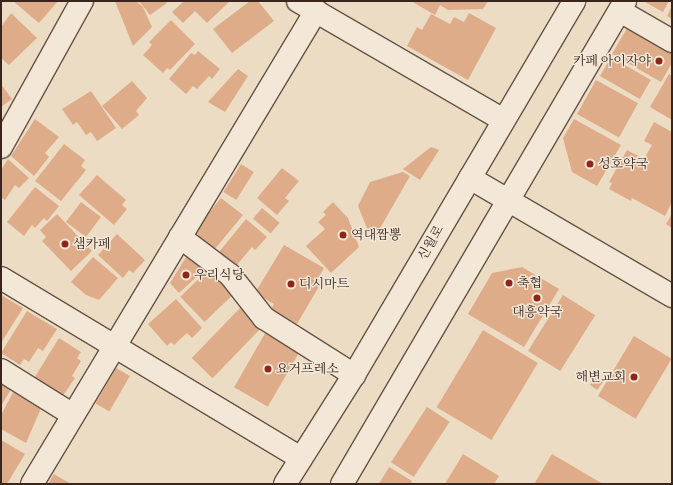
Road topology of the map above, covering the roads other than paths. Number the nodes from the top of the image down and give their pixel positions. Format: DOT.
graph roads {
  1 [pos="82,1"];
  2 [pos="574,1"];
  3 [pos="307,6"];
  4 [pos="623,6"];
  5 [pos="672,41"];
  6 [pos="503,120"];
  7 [pos="1,147"];
  8 [pos="470,178"];
  9 [pos="508,201"];
  10 [pos="180,237"];
  11 [pos="1,278"];
  12 [pos="672,296"];
  13 [pos="115,346"];
  14 [pos="1,370"];
  15 [pos="354,375"];
  16 [pos="73,415"];
  17 [pos="302,458"];
  18 [pos="32,484"];
  19 [pos="285,484"];
  20 [pos="342,484"];
  1 -- 7 [label="street"];
  2 -- 6 [label="street, 신월로"];
  3 -- 6 [label="street"];
  3 -- 10 [label="street"];
  4 -- 5 [label="street"];
  4 -- 9 [label="street"];
  6 -- 8 [label="street, 신월로"];
  8 -- 9 [label="street"];
  8 -- 15 [label="street, 신월로"];
  9 -- 12 [label="street"];
  9 -- 20 [label="street"];
  10 -- 13 [label="street"];
  10 -- 15 [label="street"];
  11 -- 13 [label="street"];
  13 -- 16 [label="street"];
  13 -- 17 [label="street"];
  14 -- 16 [label="street"];
  15 -- 17 [label="street, 신월로"];
  16 -- 18 [label="street"];
  17 -- 19 [label="street, 신월로"];
}
